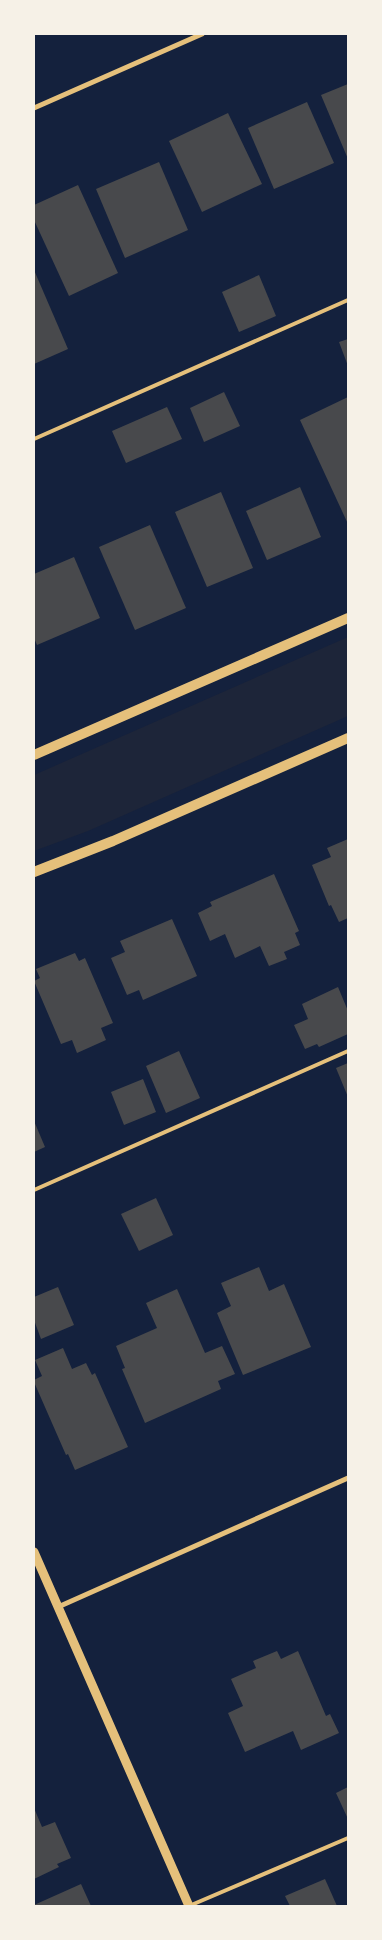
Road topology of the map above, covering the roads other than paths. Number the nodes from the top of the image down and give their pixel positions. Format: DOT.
graph roads {
  1 [pos="202,34"];
  2 [pos="34,108"];
  3 [pos="348,300"];
  4 [pos="34,440"];
  5 [pos="348,618"];
  6 [pos="348,738"];
  7 [pos="34,755"];
  8 [pos="34,872"];
  9 [pos="348,1051"];
  10 [pos="34,1190"];
  11 [pos="348,1478"];
  12 [pos="34,1552"];
  13 [pos="58,1607"];
  14 [pos="348,1838"];
  15 [pos="189,1906"];
  1 -- 2 [label="street"];
  3 -- 4 [label="lane"];
  5 -- 7 [label="main road"];
  6 -- 8 [label="main road"];
  9 -- 10 [label="lane"];
  11 -- 13 [label="street"];
  12 -- 13 [label="street"];
  13 -- 15 [label="street"];
  14 -- 15 [label="lane"];
}
